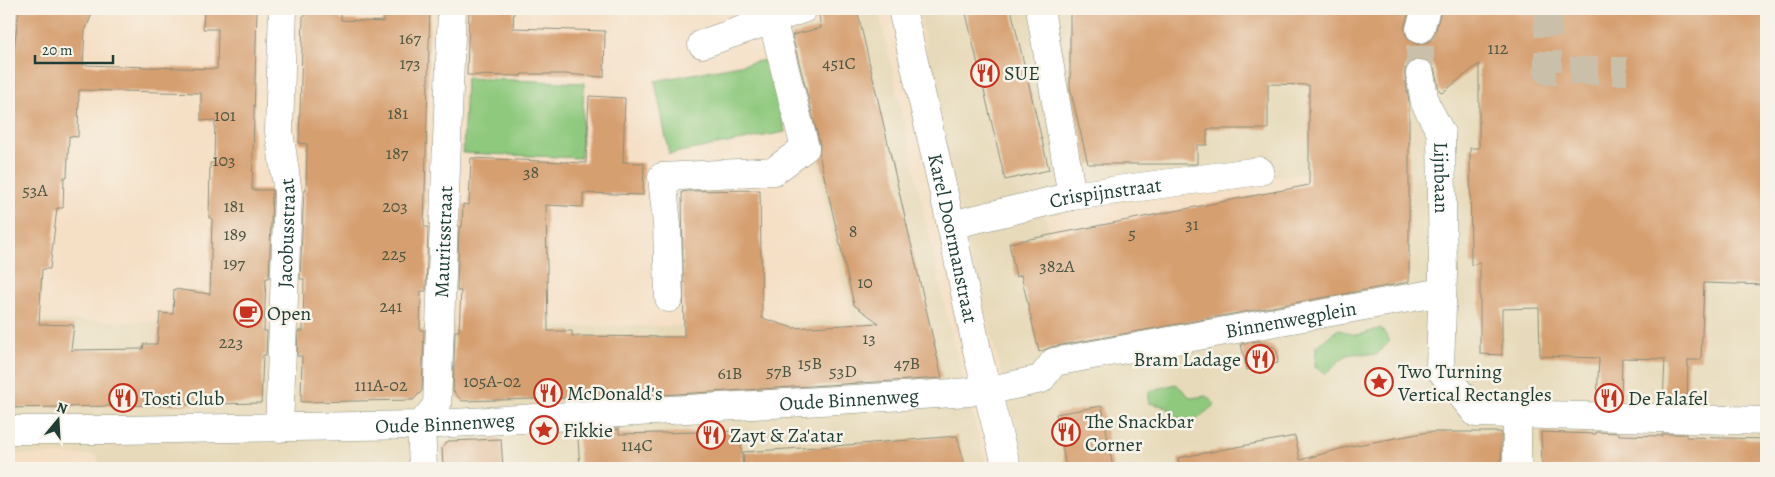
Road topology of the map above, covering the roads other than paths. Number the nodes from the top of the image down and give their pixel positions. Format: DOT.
graph roads {
  1 [pos="283,9"];
  2 [pos="452,9"];
  3 [pos="803,9"];
  4 [pos="902,9"];
  5 [pos="1040,9"];
  6 [pos="772,20"];
  7 [pos="702,44"];
  8 [pos="1420,74"];
  9 [pos="1260,171"];
  10 [pos="1072,196"];
  11 [pos="951,225"];
  12 [pos="1442,288"];
  13 [pos="669,298"];
  14 [pos="1000,388"];
  15 [pos="970,392"];
  16 [pos="1517,414"];
  17 [pos="1766,421"];
  18 [pos="421,425"];
  19 [pos="279,428"];
  20 [pos="9,430"];
  21 [pos="423,468"];
  22 [pos="1008,468"];
  23 [pos="1517,468"];
  1 -- 19 [label="street, Jacobusstraat"];
  2 -- 18 [label="street, Mauritsstraat"];
  3 -- 6 [label="street"];
  4 -- 11 [label="street, Karel Doormanstraat"];
  5 -- 10 [label="street"];
  6 -- 7 [label="street"];
  6 -- 13 [label="street"];
  8 -- 12 [label="street, Lijnbaan"];
  9 -- 10 [label="street, Crispijnstraat"];
  10 -- 11 [label="street, Crispijnstraat"];
  11 -- 22 [label="street, Karel Doormanstraat"];
  12 -- 14 [label="street, Binnenwegplein"];
  12 -- 16 [label="street"];
  15 -- 18 [label="street, Oude Binnenweg"];
  16 -- 17 [label="street"];
  16 -- 23 [label="street"];
  18 -- 19 [label="street, Oude Binnenweg"];
  18 -- 21 [label="street"];
  19 -- 20 [label="street, Oude Binnenweg"];
}
